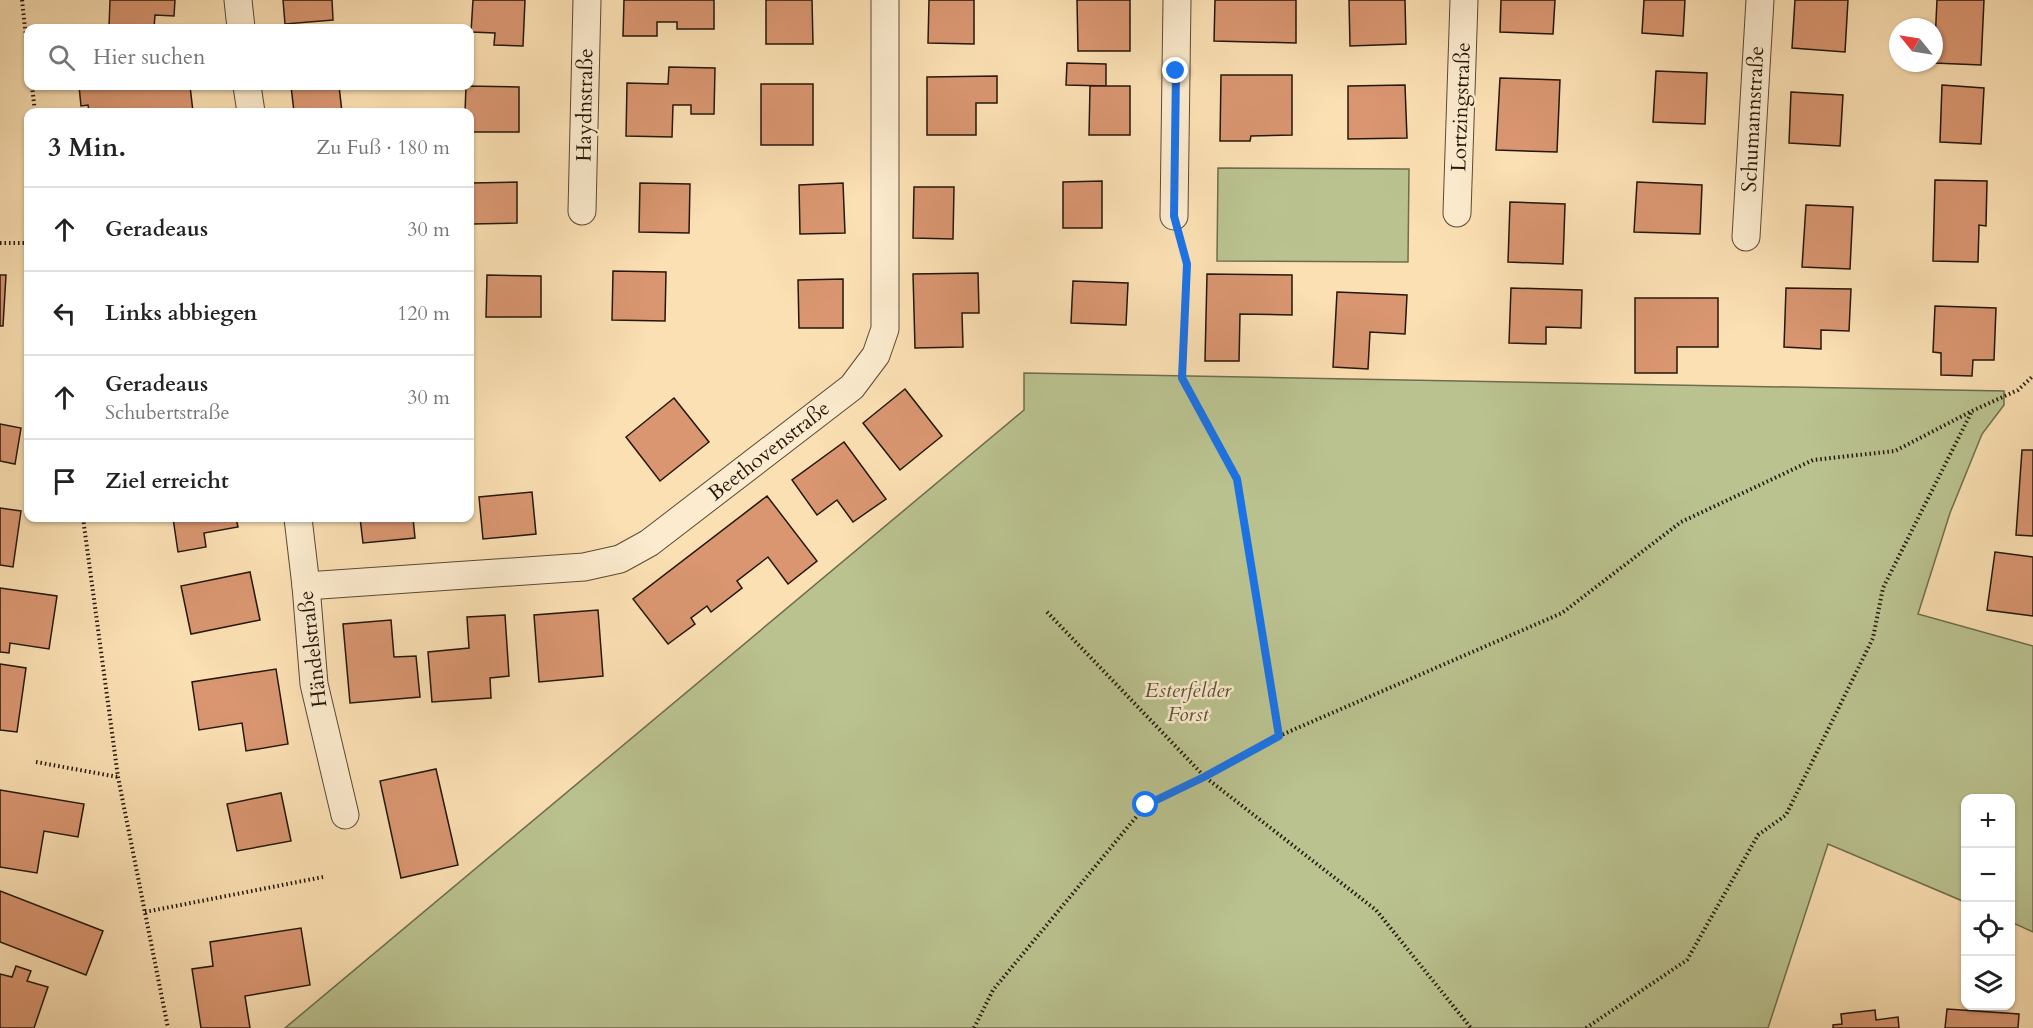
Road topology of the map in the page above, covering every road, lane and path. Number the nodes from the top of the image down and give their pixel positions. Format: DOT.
graph roads {
  1 [pos="22,0"];
  2 [pos="237,0"];
  3 [pos="587,0"];
  4 [pos="885,0"];
  5 [pos="1177,0"];
  6 [pos="1464,0"];
  7 [pos="1760,0"];
  8 [pos="25,24"];
  9 [pos="240,24"];
  10 [pos="32,90"];
  11 [pos="248,90"];
  12 [pos="35,108"];
  13 [pos="251,108"];
  14 [pos="582,211"];
  15 [pos="1457,213"];
  16 [pos="1174,216"];
  17 [pos="1746,237"];
  18 [pos="0,243"];
  19 [pos="24,243"];
  20 [pos="2033,376"];
  21 [pos="1972,411"];
  22 [pos="84,522"];
  23 [pos="298,522"];
  24 [pos="306,586"];
  25 [pos="1047,612"];
  26 [pos="1279,736"];
  27 [pos="36,762"];
  28 [pos="118,777"];
  29 [pos="1204,777"];
  30 [pos="345,815"];
  31 [pos="323,877"];
  32 [pos="145,912"];
  33 [pos="168,1028"];
  34 [pos="974,1028"];
  35 [pos="1471,1028"];
  36 [pos="1586,1028"];
  1 -- 8 [label="path"];
  2 -- 9 [label="street"];
  3 -- 14 [label="street, Haydnstraße"];
  4 -- 24 [label="street, Beethovenstraße"];
  5 -- 16 [label="street"];
  6 -- 15 [label="street, Lortzingstraße"];
  7 -- 17 [label="street, Schumannstraße"];
  10 -- 12 [label="path"];
  11 -- 13 [label="street"];
  16 -- 26 [label="path"];
  18 -- 19 [label="path"];
  20 -- 21 [label="path"];
  21 -- 26 [label="path"];
  21 -- 36 [label="path"];
  22 -- 28 [label="path"];
  23 -- 24 [label="street, Händelstraße"];
  24 -- 30 [label="street, Händelstraße"];
  25 -- 29 [label="path"];
  26 -- 29 [label="path"];
  27 -- 28 [label="path"];
  28 -- 32 [label="path"];
  29 -- 34 [label="path"];
  29 -- 35 [label="path"];
  31 -- 32 [label="path"];
  32 -- 33 [label="path"];
}
